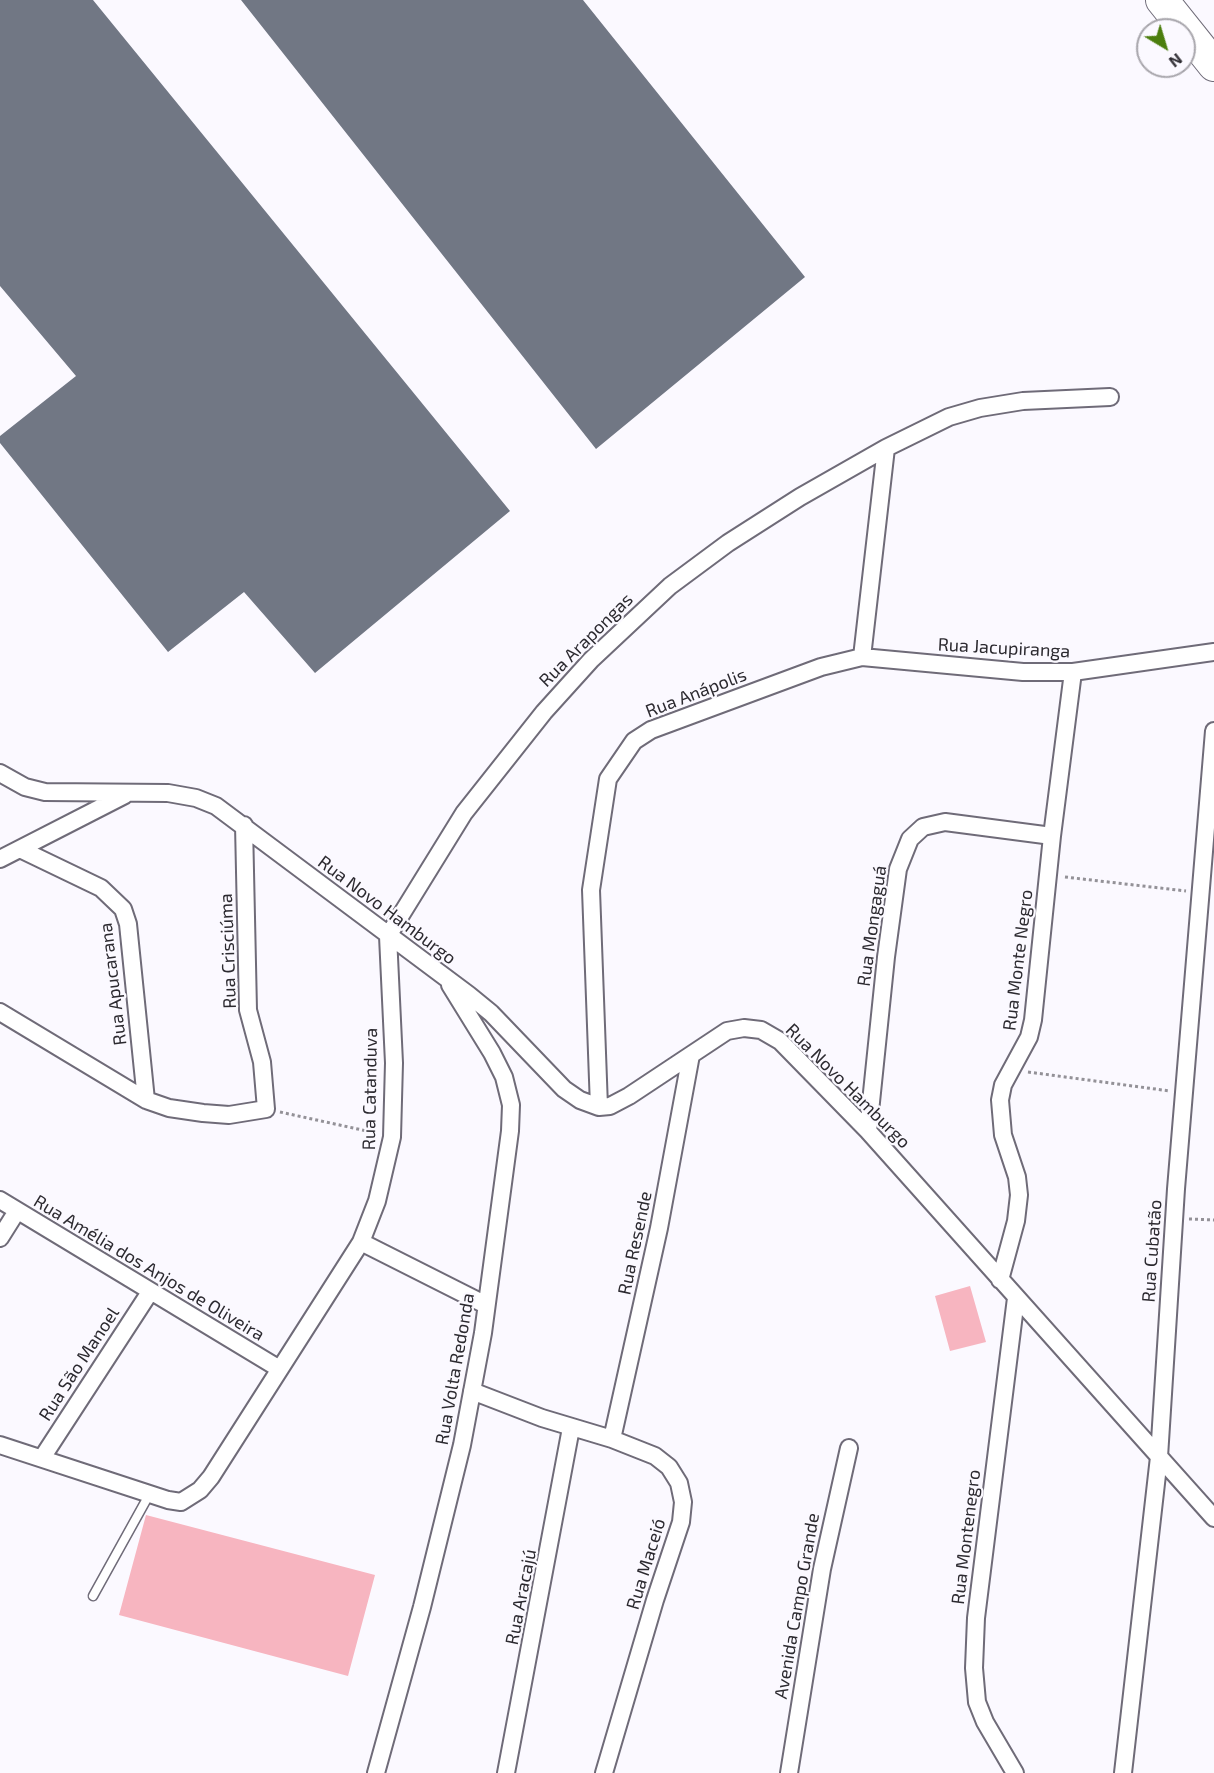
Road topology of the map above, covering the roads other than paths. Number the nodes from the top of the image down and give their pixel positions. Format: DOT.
graph roads {
  1 [pos="1162,0"];
  2 [pos="1214,64"];
  3 [pos="1110,397"];
  4 [pos="886,448"];
  5 [pos="1214,652"];
  6 [pos="862,657"];
  7 [pos="1073,672"];
  8 [pos="1214,731"];
  9 [pos="0,773"];
  10 [pos="129,793"];
  11 [pos="244,825"];
  12 [pos="1052,836"];
  13 [pos="22,850"];
  14 [pos="0,860"];
  15 [pos="388,936"];
  16 [pos="446,979"];
  17 [pos="0,1012"];
  18 [pos="691,1055"];
  19 [pos="146,1100"];
  20 [pos="599,1107"];
  21 [pos="868,1131"];
  22 [pos="0,1200"];
  23 [pos="16,1210"];
  24 [pos="0,1238"];
  25 [pos="360,1242"];
  26 [pos="1000,1280"];
  27 [pos="150,1292"];
  28 [pos="1016,1298"];
  29 [pos="486,1305"];
  30 [pos="278,1368"];
  31 [pos="472,1391"];
  32 [pos="572,1428"];
  33 [pos="612,1439"];
  34 [pos="0,1445"];
  35 [pos="849,1448"];
  36 [pos="1159,1457"];
  37 [pos="42,1458"];
  38 [pos="148,1495"];
  39 [pos="1214,1518"];
  40 [pos="93,1596"];
  41 [pos="376,1773"];
  42 [pos="506,1773"];
  43 [pos="604,1773"];
  44 [pos="789,1773"];
  45 [pos="1015,1773"];
  46 [pos="1123,1773"];
  1 -- 2 [label="highway"];
  3 -- 4 [label="street, Rua Arapongas"];
  4 -- 6 [label="street"];
  4 -- 15 [label="street, Rua Arapongas"];
  5 -- 7 [label="street, Rua Jacupiranga"];
  6 -- 7 [label="street, Rua Jacupiranga"];
  6 -- 20 [label="street, Rua Anápolis"];
  7 -- 12 [label="street, Rua Monte Negro"];
  8 -- 36 [label="street, Rua Cubatão"];
  9 -- 10 [label="street, Rua Novo Hamburgo"];
  10 -- 11 [label="street, Rua Novo Hamburgo"];
  10 -- 13 [label="street"];
  11 -- 15 [label="street, Rua Novo Hamburgo"];
  11 -- 19 [label="street, Rua Crisciúma"];
  12 -- 21 [label="street, Rua Mongaguá"];
  12 -- 26 [label="street, Rua Monte Negro"];
  13 -- 14 [label="street"];
  13 -- 19 [label="street, Rua Apucarana"];
  15 -- 16 [label="street, Rua Novo Hamburgo"];
  15 -- 25 [label="street, Rua Catanduva"];
  16 -- 20 [label="street, Rua Novo Hamburgo"];
  16 -- 29 [label="street, Rua Volta Redonda"];
  17 -- 19 [label="street"];
  18 -- 20 [label="street, Rua Novo Hamburgo"];
  18 -- 21 [label="street, Rua Novo Hamburgo"];
  18 -- 33 [label="street, Rua Resende"];
  21 -- 26 [label="street, Rua Novo Hamburgo"];
  22 -- 23 [label="street, Rua Amélia dos Anjos de Oliveira"];
  23 -- 24 [label="street"];
  23 -- 27 [label="street, Rua Amélia dos Anjos de Oliveira"];
  25 -- 29 [label="street"];
  25 -- 30 [label="street, Rua Catanduva"];
  26 -- 28 [label="street, Rua Novo Hamburgo"];
  27 -- 30 [label="street, Rua Amélia dos Anjos de Oliveira"];
  27 -- 37 [label="street, Rua São Manoel"];
  28 -- 36 [label="street, Rua Novo Hamburgo"];
  28 -- 45 [label="street, Rua Montenegro"];
  29 -- 31 [label="street, Rua Volta Redonda"];
  30 -- 38 [label="street, Rua Catanduva"];
  31 -- 32 [label="street, Rua Maceió"];
  31 -- 41 [label="street, Rua Volta Redonda"];
  32 -- 33 [label="street, Rua Maceió"];
  32 -- 42 [label="street, Rua Aracajú"];
  33 -- 43 [label="street, Rua Maceió"];
  34 -- 37 [label="street"];
  35 -- 44 [label="street, Avenida Campo Grande"];
  36 -- 39 [label="street, Rua Novo Hamburgo"];
  36 -- 46 [label="street, Rua Cubatão"];
  37 -- 38 [label="street"];
  38 -- 40 [label="lane"];
}
